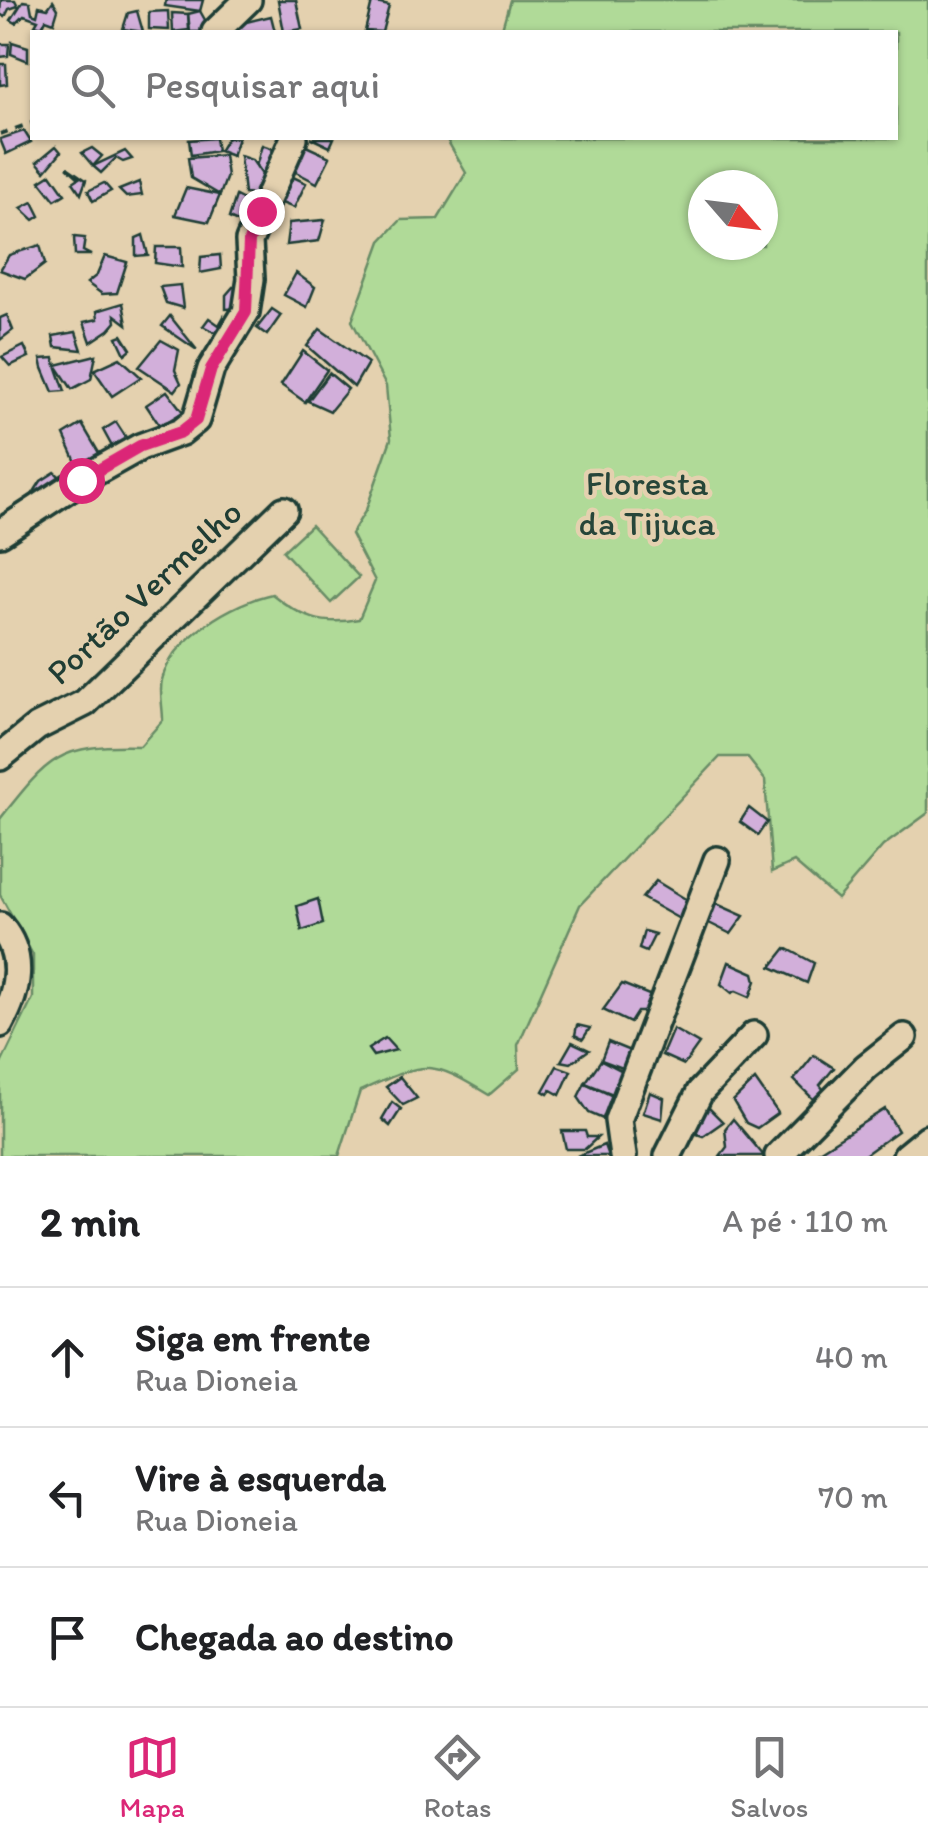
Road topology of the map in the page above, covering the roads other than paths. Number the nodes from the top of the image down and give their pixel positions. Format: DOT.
graph roads {
  1 [pos="248,0"];
  2 [pos="217,30"];
  3 [pos="293,140"];
  4 [pos="284,510"];
  5 [pos="0,534"];
  6 [pos="0,757"];
  7 [pos="717,860"];
  8 [pos="0,926"];
  9 [pos="0,1024"];
  10 [pos="754,1035"];
  11 [pos="904,1038"];
  12 [pos="928,1138"];
  13 [pos="623,1156"];
  14 [pos="668,1156"];
  15 [pos="778,1156"];
  16 [pos="906,1156"];
  1 -- 2 [label="street"];
  3 -- 5 [label="street"];
  4 -- 6 [label="street, Portão Vermelho"];
  7 -- 13 [label="street"];
  8 -- 9 [label="street"];
  10 -- 14 [label="street"];
  11 -- 15 [label="street"];
  12 -- 16 [label="street"];
}
